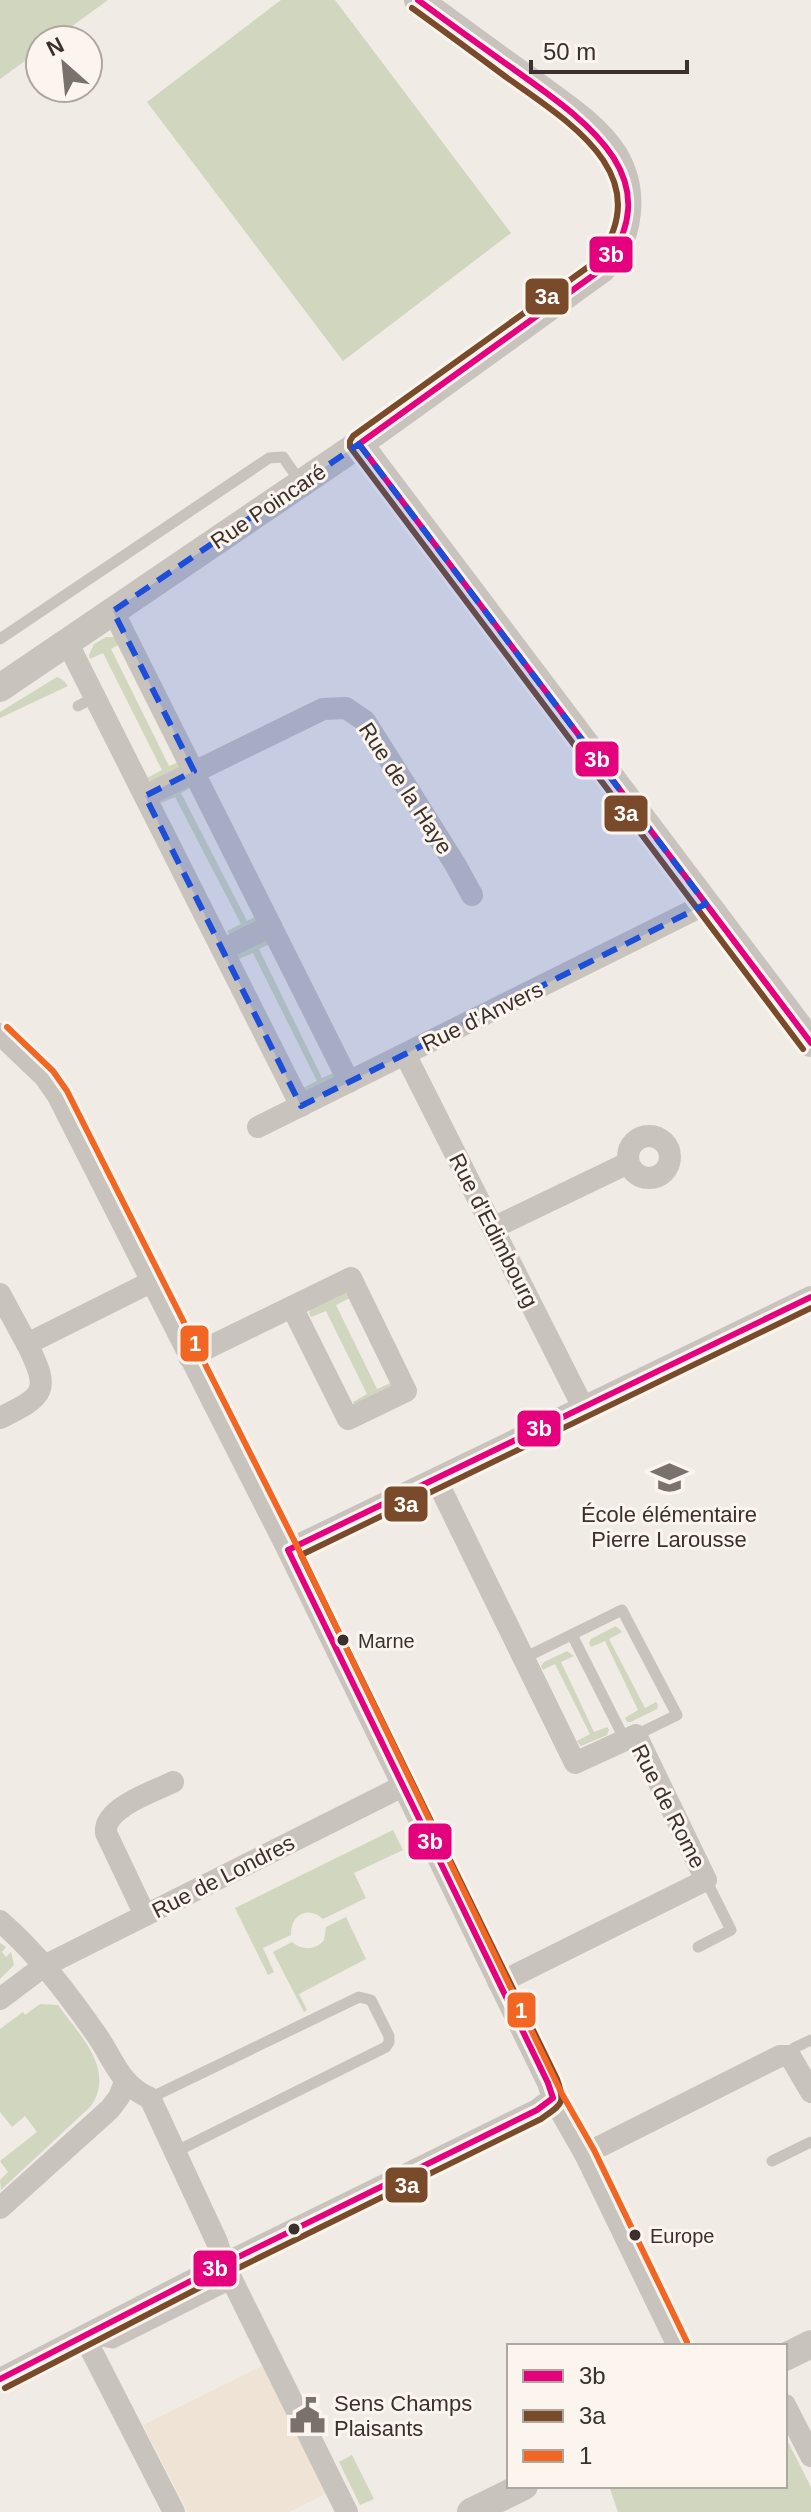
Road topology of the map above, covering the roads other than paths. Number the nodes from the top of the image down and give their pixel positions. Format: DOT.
graph roads {
  1 [pos="418,0"];
  2 [pos="359,444"];
  3 [pos="301,484"];
  4 [pos="113,611"];
  5 [pos="0,639"];
  6 [pos="67,642"];
  7 [pos="0,688"];
  8 [pos="193,771"];
  9 [pos="145,796"];
  10 [pos="472,895"];
  11 [pos="706,904"];
  12 [pos="271,926"];
  13 [pos="224,949"];
  14 [pos="0,1034"];
  15 [pos="811,1043"];
  16 [pos="405,1054"];
  17 [pos="349,1082"];
  18 [pos="301,1106"];
  19 [pos="258,1127"];
  20 [pos="628,1163"];
  21 [pos="493,1228"];
  22 [pos="151,1282"];
  23 [pos="0,1294"];
  24 [pos="811,1297"];
  25 [pos="292,1307"];
  26 [pos="27,1344"];
  27 [pos="189,1357"];
  28 [pos="583,1407"];
  29 [pos="0,1418"];
  30 [pos="436,1479"];
  31 [pos="288,1550"];
  32 [pos="572,1635"];
  33 [pos="524,1658"];
  34 [pos="630,1738"];
  35 [pos="173,1782"];
  36 [pos="403,1786"];
  37 [pos="706,1880"];
  38 [pos="145,1915"];
  39 [pos="0,1921"];
  40 [pos="698,1947"];
  41 [pos="44,1966"];
  42 [pos="499,1983"];
  43 [pos="0,1999"];
  44 [pos="811,2040"];
  45 [pos="790,2056"];
  46 [pos="125,2082"];
  47 [pos="811,2092"];
  48 [pos="150,2098"];
  49 [pos="553,2098"];
  50 [pos="811,2142"];
  51 [pos="175,2152"];
  52 [pos="585,2154"];
  53 [pos="772,2161"];
  54 [pos="0,2207"];
  55 [pos="227,2270"];
  56 [pos="85,2338"];
  57 [pos="677,2344"];
  58 [pos="811,2344"];
  59 [pos="787,2356"];
  60 [pos="0,2379"];
  61 [pos="787,2409"];
  62 [pos="811,2456"];
  63 [pos="520,2488"];
  64 [pos="174,2512"];
  65 [pos="347,2512"];
  66 [pos="471,2512"];
  1 -- 2 [label="street, Rue Poincaré"];
  2 -- 3 [label="street, Rue Poincaré"];
  2 -- 11 [label="street"];
  3 -- 4 [label="street, Rue Poincaré"];
  3 -- 5 [label="lane"];
  4 -- 6 [label="street, Rue Poincaré"];
  4 -- 8 [label="street"];
  6 -- 7 [label="street, Rue Poincaré"];
  6 -- 9 [label="street"];
  8 -- 9 [label="street, Rue de la Haye"];
  8 -- 10 [label="street, Rue de la Haye"];
  8 -- 12 [label="street"];
  9 -- 13 [label="street"];
  11 -- 15 [label="street"];
  11 -- 16 [label="street, Rue d'Anvers"];
  12 -- 13 [label="street"];
  12 -- 17 [label="street"];
  13 -- 18 [label="street"];
  14 -- 22 [label="street"];
  16 -- 17 [label="street, Rue d'Anvers"];
  16 -- 21 [label="street, Rue d'Edimbourg"];
  17 -- 18 [label="street, Rue d'Anvers"];
  18 -- 19 [label="street, Rue d'Anvers"];
  20 -- 21 [label="street"];
  21 -- 28 [label="street, Rue d'Edimbourg"];
  22 -- 26 [label="street"];
  22 -- 27 [label="street"];
  23 -- 26 [label="street"];
  24 -- 28 [label="street"];
  25 -- 25 [label="street"];
  25 -- 27 [label="street"];
  26 -- 29 [label="street"];
  27 -- 31 [label="street"];
  28 -- 30 [label="street"];
  30 -- 31 [label="street"];
  30 -- 33 [label="street, Rue de Rome"];
  31 -- 36 [label="street"];
  32 -- 33 [label="lane"];
  32 -- 34 [label="lane"];
  32 -- 34 [label="lane"];
  33 -- 34 [label="street, Rue de Rome"];
  34 -- 37 [label="street, Rue de Rome"];
  35 -- 38 [label="street"];
  36 -- 38 [label="street, Rue de Londres"];
  36 -- 42 [label="street"];
  37 -- 40 [label="lane"];
  37 -- 42 [label="street, Rue de Rome"];
  38 -- 41 [label="street, Rue de Londres"];
  39 -- 41 [label="street"];
  41 -- 43 [label="street, Rue de Londres"];
  41 -- 46 [label="street"];
  42 -- 49 [label="street"];
  44 -- 45 [label="lane"];
  45 -- 47 [label="street"];
  45 -- 52 [label="street"];
  46 -- 48 [label="street"];
  46 -- 54 [label="street"];
  48 -- 51 [label="street"];
  48 -- 51 [label="lane"];
  49 -- 52 [label="street"];
  49 -- 55 [label="street"];
  50 -- 53 [label="lane"];
  51 -- 55 [label="street"];
  52 -- 57 [label="street"];
  55 -- 56 [label="street"];
  55 -- 56 [label="lane"];
  55 -- 65 [label="street"];
  56 -- 60 [label="street"];
  56 -- 64 [label="street"];
  58 -- 59 [label="street"];
  61 -- 62 [label="street"];
  63 -- 66 [label="street"];
}
